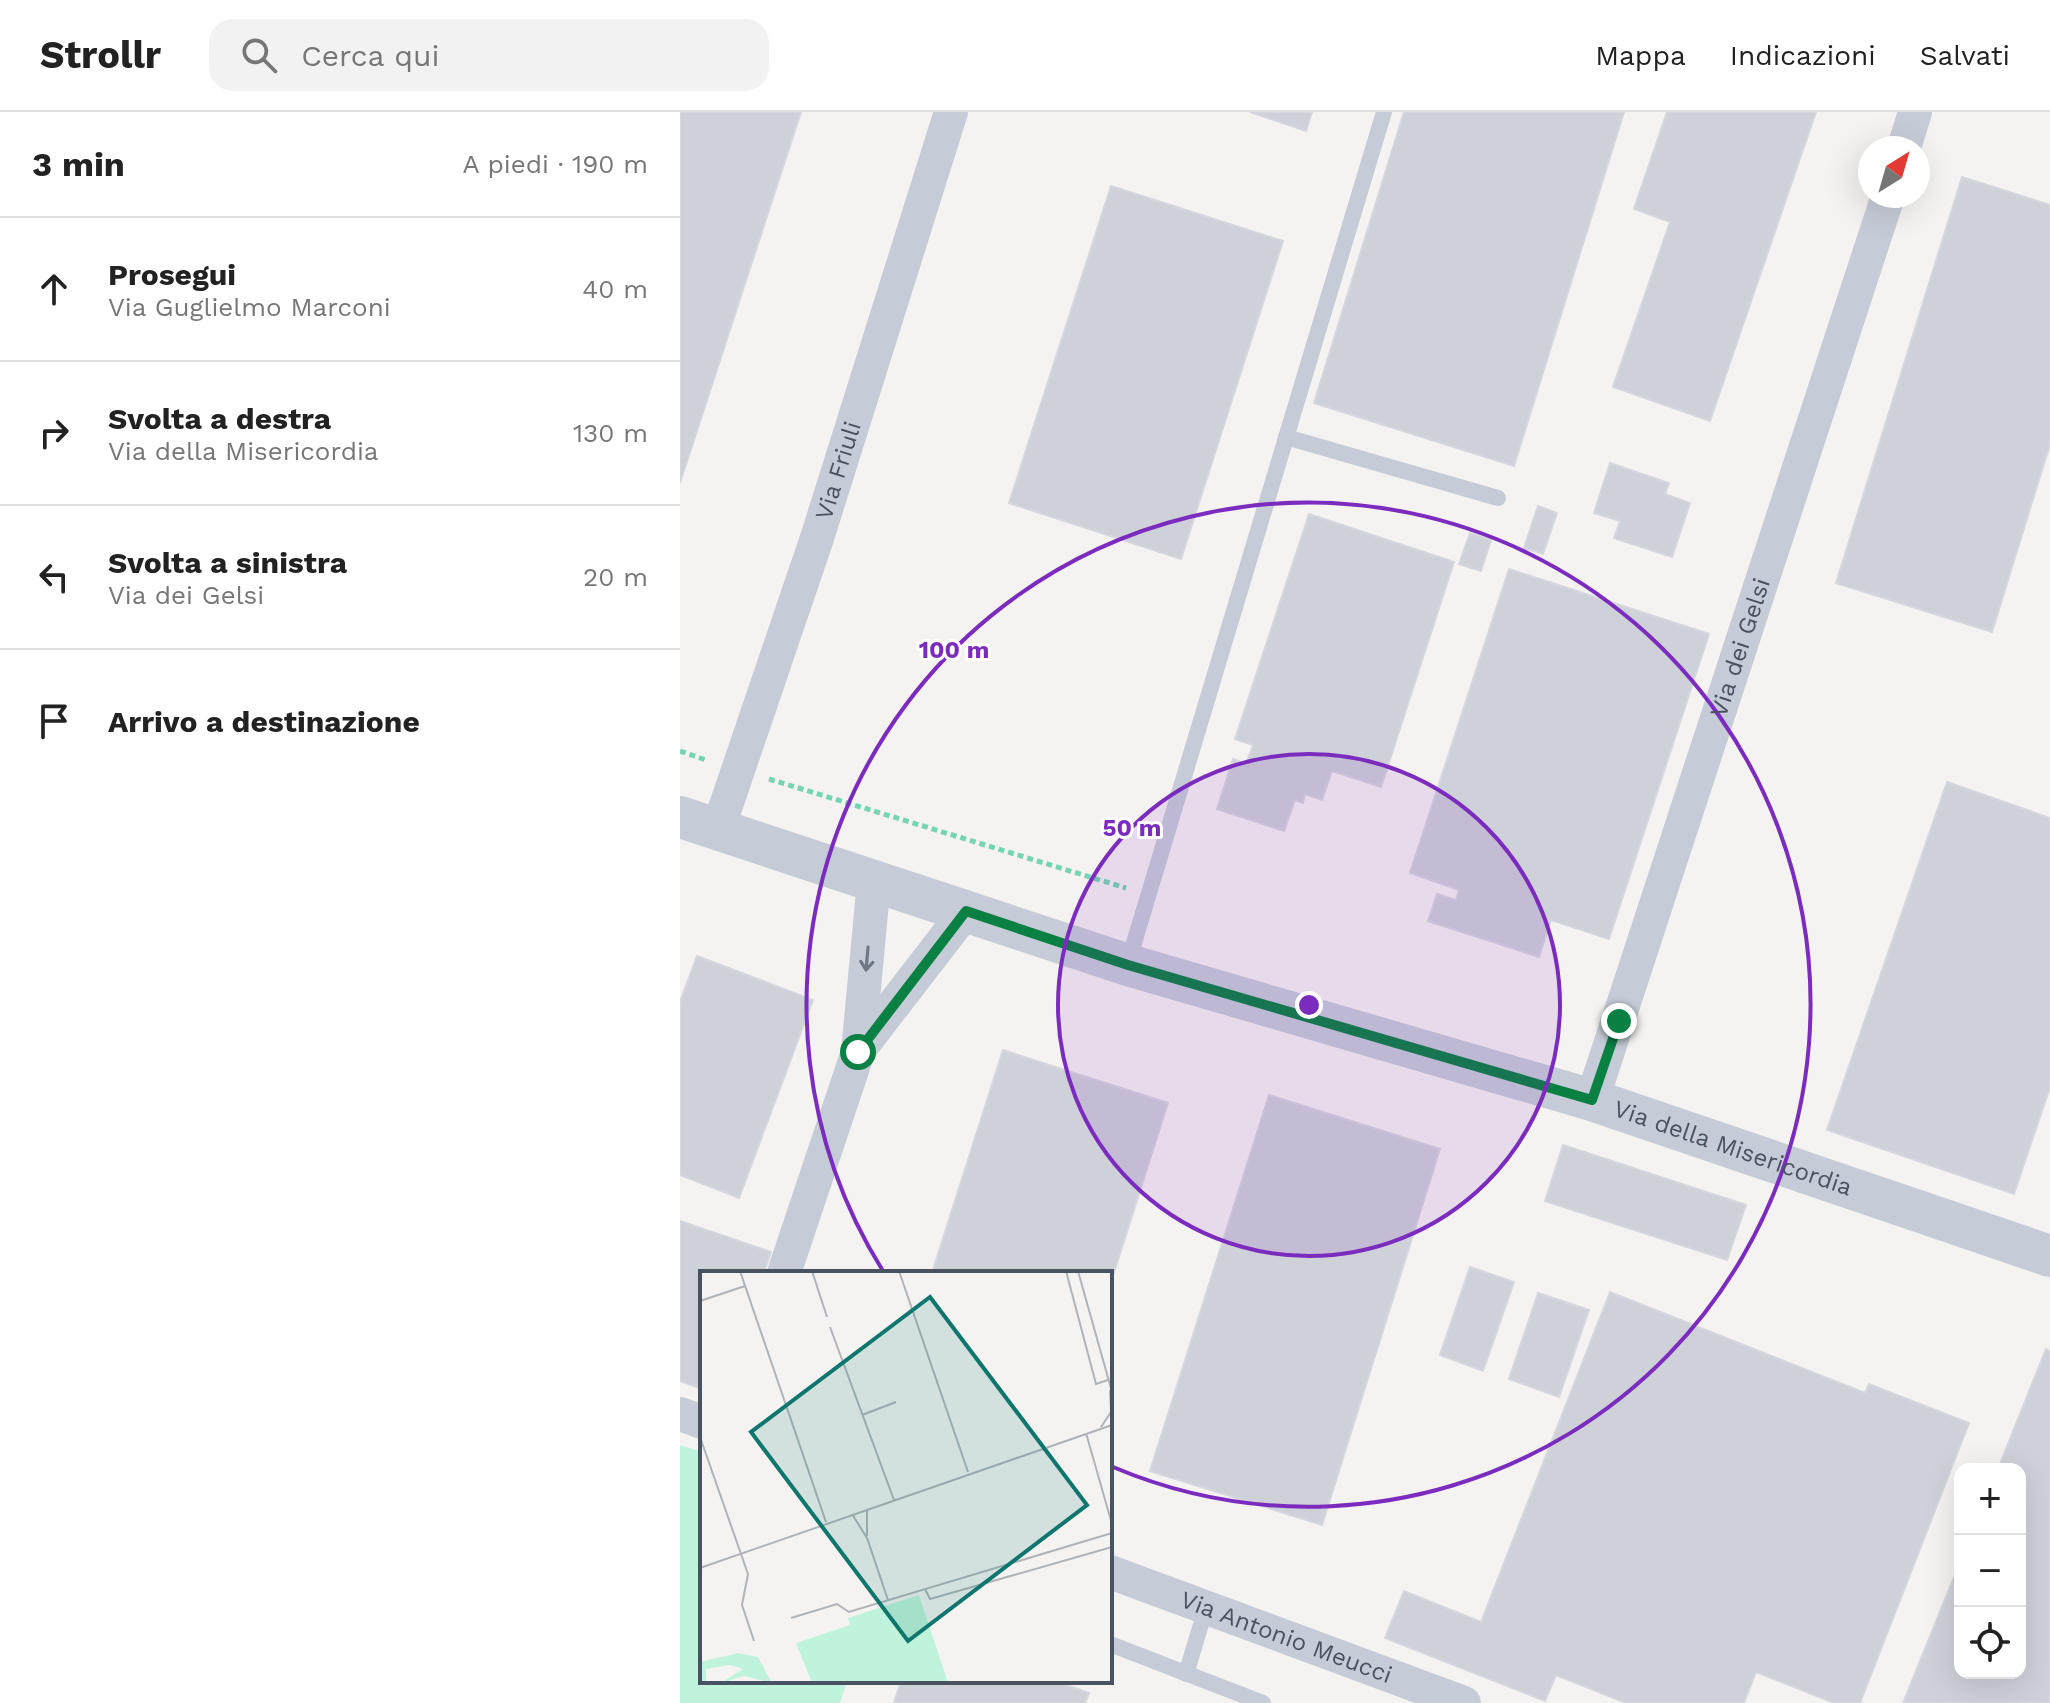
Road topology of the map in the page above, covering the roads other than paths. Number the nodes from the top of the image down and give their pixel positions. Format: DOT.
graph roads {
  1 [pos="951,112"];
  2 [pos="1384,112"];
  3 [pos="1915,112"];
  4 [pos="1908,136"];
  5 [pos="1884,208"];
  6 [pos="1286,437"];
  7 [pos="1498,498"];
  8 [pos="699,823"];
  9 [pos="874,881"];
  10 [pos="966,911"];
  11 [pos="1128,965"];
  12 [pos="858,1052"];
  13 [pos="1592,1100"];
  14 [pos="2050,1256"];
  15 [pos="785,1271"];
  16 [pos="680,1414"];
  17 [pos="700,1421"];
  18 [pos="1112,1573"];
  19 [pos="1206,1608"];
  20 [pos="1112,1645"];
  21 [pos="1186,1674"];
  22 [pos="1263,1703"];
  23 [pos="1464,1703"];
  1 -- 8 [label="street, Via Friuli"];
  2 -- 6 [label="lane"];
  3 -- 4 [label="street"];
  5 -- 13 [label="street, Via dei Gelsi"];
  6 -- 7 [label="lane"];
  6 -- 11 [label="lane"];
  8 -- 9 [label="street, Via della Misericordia"];
  9 -- 10 [label="street, Via della Misericordia"];
  9 -- 12 [label="street, one-way"];
  10 -- 11 [label="street, Via della Misericordia"];
  10 -- 12 [label="street"];
  11 -- 13 [label="street, Via della Misericordia"];
  12 -- 15 [label="street"];
  13 -- 14 [label="street, Via della Misericordia"];
  16 -- 17 [label="street"];
  18 -- 19 [label="street, Via Antonio Meucci"];
  19 -- 21 [label="lane"];
  19 -- 23 [label="street, Via Antonio Meucci"];
  20 -- 21 [label="lane"];
  21 -- 22 [label="lane"];
}
